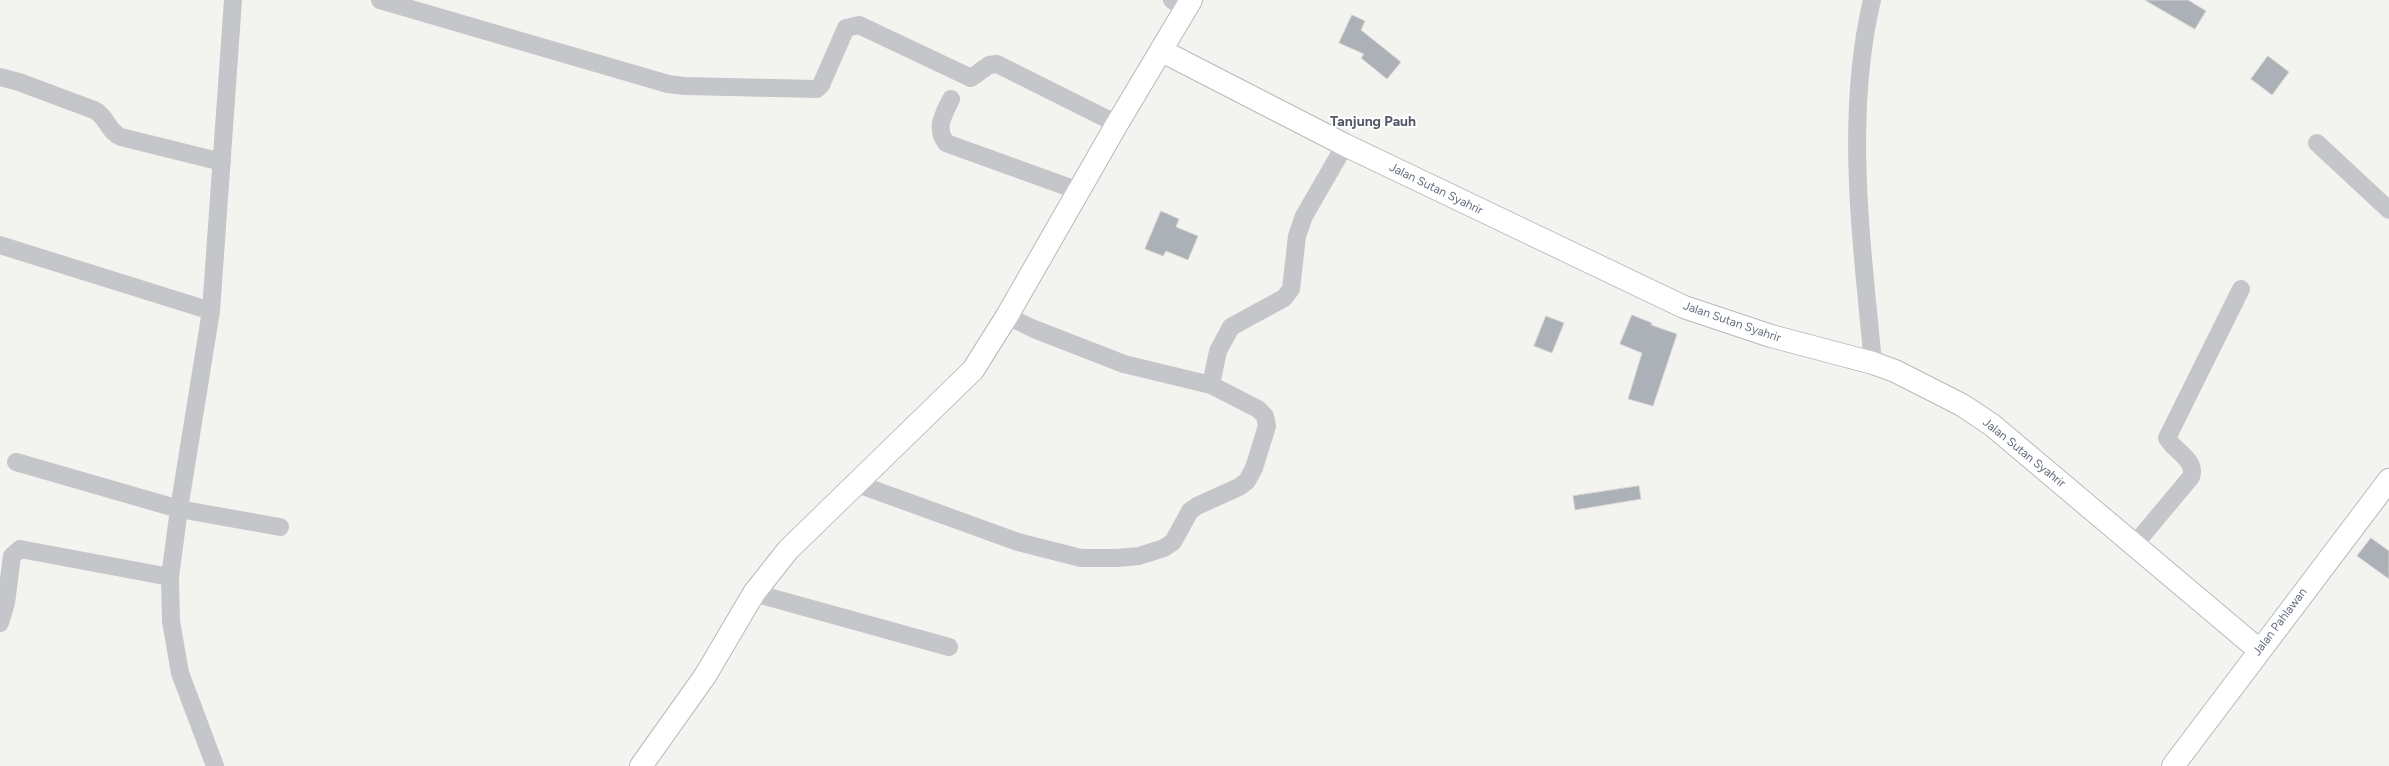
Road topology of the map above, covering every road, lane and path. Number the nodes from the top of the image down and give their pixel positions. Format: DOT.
graph roads {
  1 [pos="233,0"];
  2 [pos="380,0"];
  3 [pos="1872,0"];
  4 [pos="1183,3"];
  5 [pos="1162,51"];
  6 [pos="0,78"];
  7 [pos="951,100"];
  8 [pos="1117,124"];
  9 [pos="2317,143"];
  10 [pos="1345,145"];
  11 [pos="222,162"];
  12 [pos="1078,192"];
  13 [pos="2389,210"];
  14 [pos="0,245"];
  15 [pos="2241,289"];
  16 [pos="211,311"];
  17 [pos="1007,316"];
  18 [pos="1873,363"];
  19 [pos="1211,384"];
  20 [pos="16,462"];
  21 [pos="2389,480"];
  22 [pos="855,483"];
  23 [pos="179,509"];
  24 [pos="280,528"];
  25 [pos="2135,544"];
  26 [pos="170,577"];
  27 [pos="754,593"];
  28 [pos="0,623"];
  29 [pos="949,647"];
  30 [pos="2259,650"];
  31 [pos="215,766"];
  32 [pos="641,766"];
  33 [pos="2173,766"];
  1 -- 11 [label="street"];
  2 -- 8 [label="street"];
  3 -- 18 [label="street"];
  4 -- 5 [label="street"];
  5 -- 8 [label="street"];
  5 -- 10 [label="street, Jalan Sutan Syahrir"];
  6 -- 11 [label="street"];
  7 -- 12 [label="street"];
  8 -- 12 [label="street"];
  9 -- 13 [label="street"];
  10 -- 18 [label="street, Jalan Sutan Syahrir"];
  10 -- 19 [label="street"];
  11 -- 16 [label="street"];
  12 -- 17 [label="street"];
  14 -- 16 [label="street"];
  15 -- 25 [label="street"];
  16 -- 23 [label="street"];
  17 -- 19 [label="street"];
  17 -- 22 [label="street"];
  18 -- 25 [label="street, Jalan Sutan Syahrir"];
  19 -- 22 [label="street"];
  20 -- 23 [label="street"];
  21 -- 30 [label="street, Jalan Pahlawan"];
  22 -- 27 [label="street"];
  23 -- 24 [label="street"];
  23 -- 26 [label="street"];
  25 -- 30 [label="street, Jalan Sutan Syahrir"];
  26 -- 28 [label="street"];
  26 -- 31 [label="street"];
  27 -- 29 [label="street"];
  27 -- 32 [label="street"];
  30 -- 33 [label="street, Jalan Pahlawan"];
}
